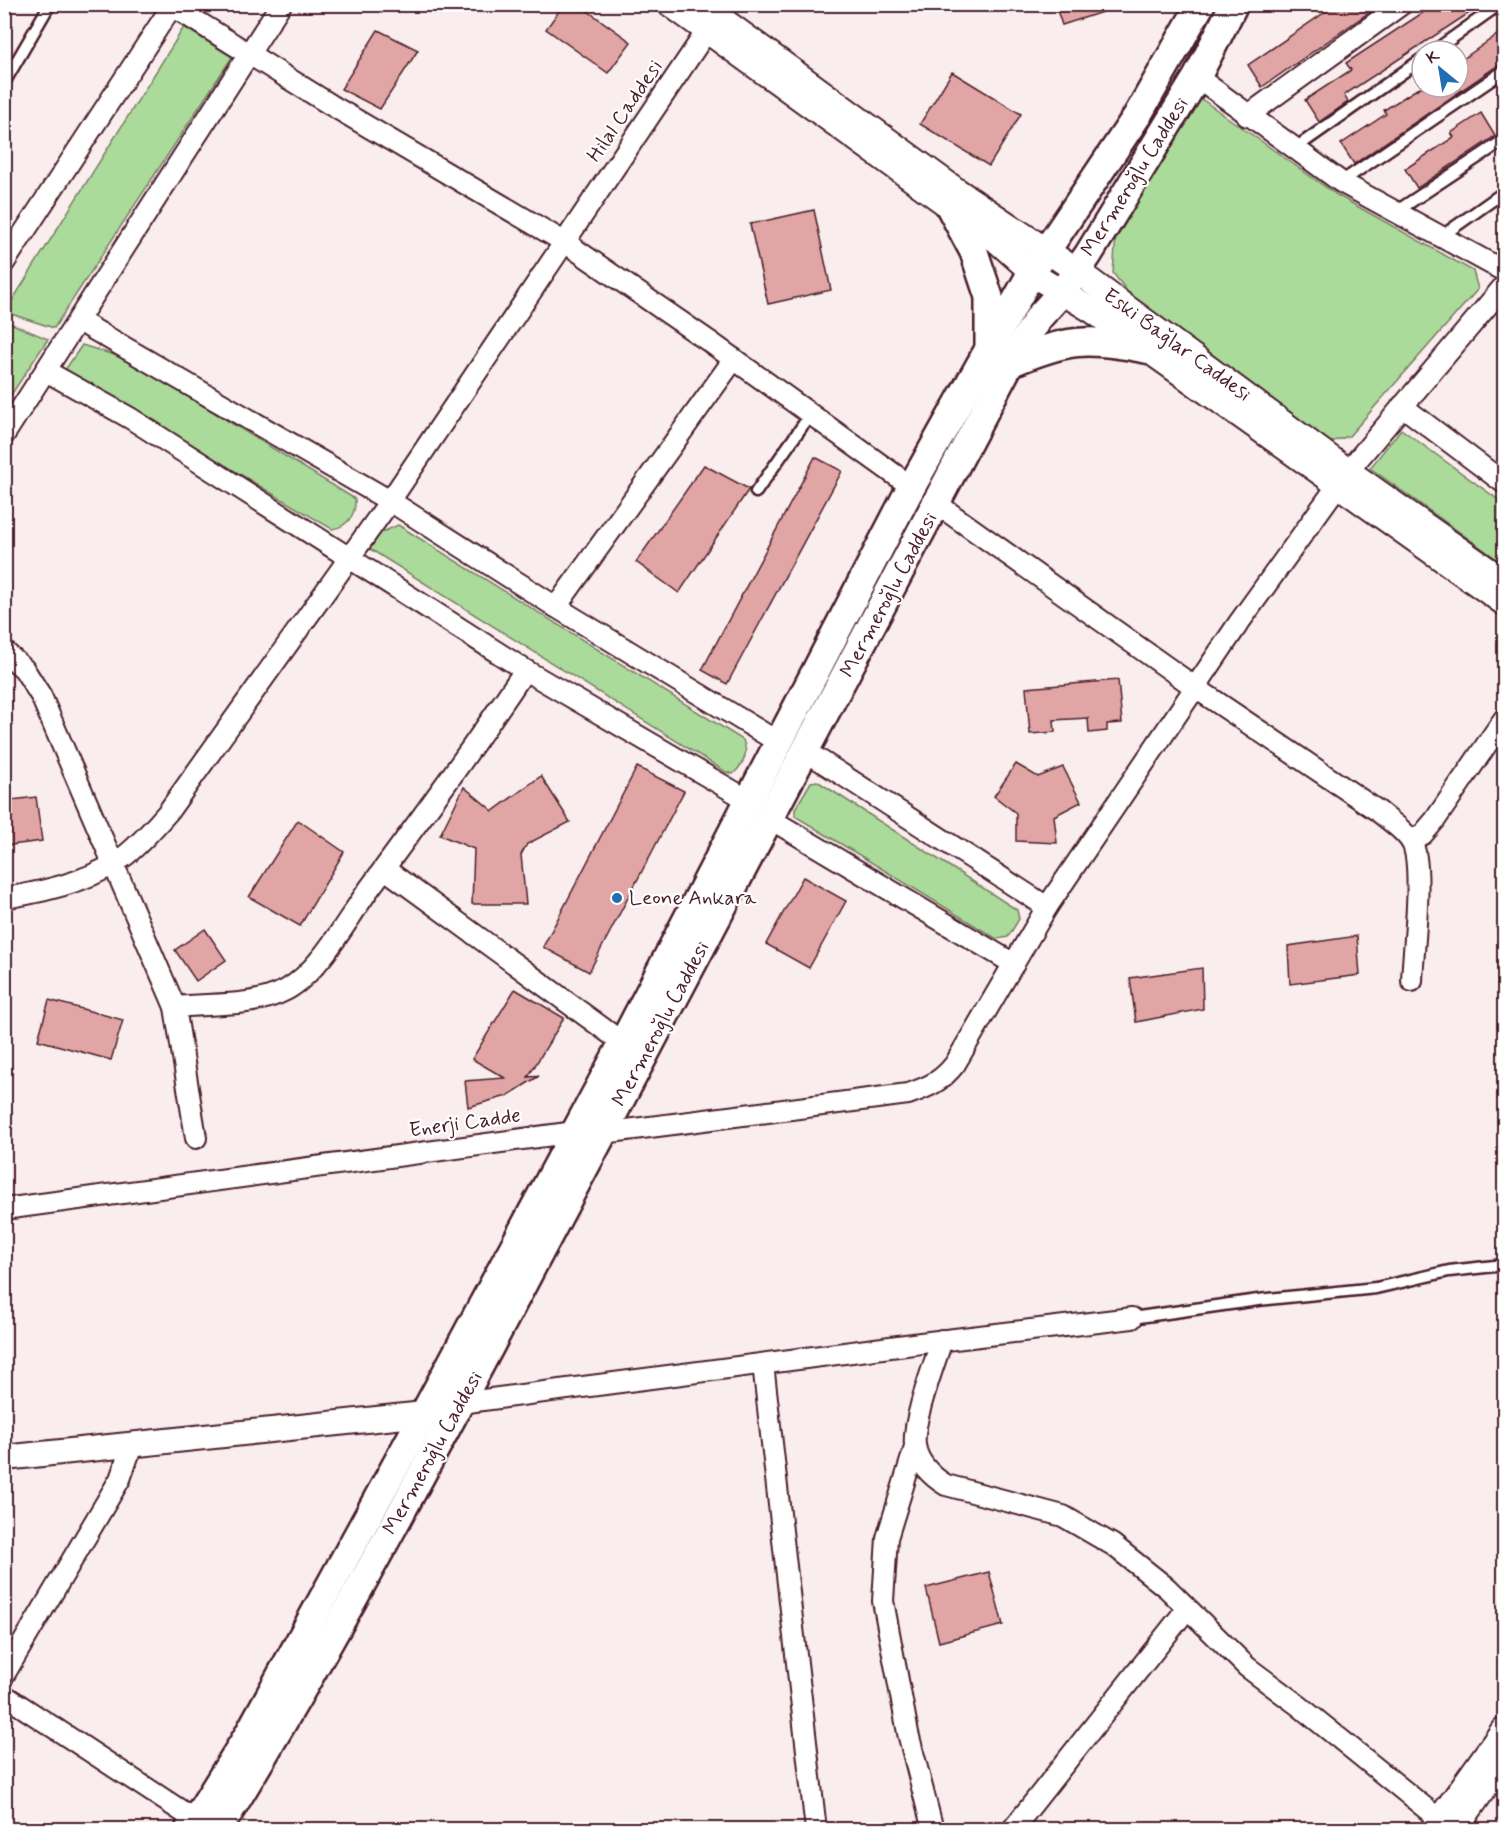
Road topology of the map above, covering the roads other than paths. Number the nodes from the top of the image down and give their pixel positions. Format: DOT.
graph roads {
  1 [pos="50,4"];
  2 [pos="281,4"];
  3 [pos="670,4"];
  4 [pos="1201,4"];
  5 [pos="1234,4"];
  6 [pos="1402,4"];
  7 [pos="1500,4"];
  8 [pos="171,5"];
  9 [pos="713,14"];
  10 [pos="1451,39"];
  11 [pos="249,52"];
  12 [pos="1410,67"];
  13 [pos="1504,71"];
  14 [pos="1197,77"];
  15 [pos="4,83"];
  16 [pos="1247,116"];
  17 [pos="1504,140"];
  18 [pos="1294,149"];
  19 [pos="1341,182"];
  20 [pos="1504,192"];
  21 [pos="950,207"];
  22 [pos="1397,211"];
  23 [pos="1442,236"];
  24 [pos="566,243"];
  25 [pos="1046,248"];
  26 [pos="4,263"];
  27 [pos="1077,270"];
  28 [pos="1504,271"];
  29 [pos="1032,272"];
  30 [pos="1504,286"];
  31 [pos="1062,292"];
  32 [pos="79,321"];
  33 [pos="1146,349"];
  34 [pos="1000,356"];
  35 [pos="734,359"];
  36 [pos="46,371"];
  37 [pos="1402,406"];
  38 [pos="810,415"];
  39 [pos="4,435"];
  40 [pos="1343,478"];
  41 [pos="1504,483"];
  42 [pos="912,487"];
  43 [pos="756,492"];
  44 [pos="390,501"];
  45 [pos="937,504"];
  46 [pos="350,558"];
  47 [pos="1504,581"];
  48 [pos="1504,603"];
  49 [pos="556,607"];
  50 [pos="4,651"];
  51 [pos="525,670"];
  52 [pos="1196,688"];
  53 [pos="1504,719"];
  54 [pos="778,742"];
  55 [pos="807,752"];
  56 [pos="747,800"];
  57 [pos="772,820"];
  58 [pos="1411,841"];
  59 [pos="112,865"];
  60 [pos="385,869"];
  61 [pos="4,898"];
  62 [pos="1047,907"];
  63 [pos="1014,964"];
  64 [pos="1412,981"];
  65 [pos="175,1007"];
  66 [pos="623,1043"];
  67 [pos="575,1132"];
  68 [pos="603,1133"];
  69 [pos="196,1138"];
  70 [pos="4,1209"];
  71 [pos="1504,1265"];
  72 [pos="1132,1318"];
  73 [pos="942,1340"];
  74 [pos="763,1364"];
  75 [pos="460,1403"];
  76 [pos="424,1414"];
  77 [pos="132,1445"];
  78 [pos="915,1448"];
  79 [pos="4,1458"];
  80 [pos="1186,1610"];
  81 [pos="4,1675"];
  82 [pos="4,1695"];
  83 [pos="1504,1729"];
  84 [pos="1504,1760"];
  85 [pos="203,1827"];
  86 [pos="1444,1827"];
  87 [pos="816,1830"];
  88 [pos="933,1830"];
  89 [pos="1012,1830"];
  1 -- 15 [label="lane"];
  2 -- 11 [label="street"];
  3 -- 9 [label="street"];
  4 -- 25 [label="main road, Mermeroğlu Caddesi"];
  5 -- 14 [label="main road, Mermeroğlu Caddesi"];
  6 -- 16 [label="street"];
  7 -- 10 [label="lane"];
  8 -- 11 [label="street"];
  8 -- 26 [label="street"];
  9 -- 21 [label="street, Eski Bağlar Caddesi"];
  9 -- 24 [label="street, Hilal Caddesi"];
  9 -- 25 [label="street, Eski Bağlar Caddesi"];
  11 -- 24 [label="street"];
  11 -- 32 [label="street"];
  12 -- 18 [label="lane"];
  13 -- 19 [label="lane"];
  14 -- 16 [label="street"];
  14 -- 27 [label="main road, Mermeroğlu Caddesi"];
  16 -- 18 [label="street"];
  17 -- 22 [label="lane"];
  18 -- 19 [label="street"];
  19 -- 22 [label="street"];
  20 -- 23 [label="lane"];
  21 -- 29 [label="street, Eski Bağlar Caddesi"];
  21 -- 34 [label="main road"];
  22 -- 23 [label="street"];
  23 -- 28 [label="street"];
  24 -- 35 [label="street"];
  24 -- 44 [label="street, Hilal Caddesi"];
  25 -- 27 [label="street, Eski Bağlar Caddesi"];
  25 -- 29 [label="main road, Mermeroğlu Caddesi"];
  27 -- 31 [label="main road, Mermeroğlu Caddesi"];
  27 -- 40 [label="street, Eski Bağlar Caddesi"];
  29 -- 31 [label="street, Eski Bağlar Caddesi"];
  29 -- 34 [label="main road, Mermeroğlu Caddesi"];
  30 -- 37 [label="street"];
  31 -- 33 [label="street, Eski Bağlar Caddesi"];
  31 -- 34 [label="main road, Mermeroğlu Caddesi"];
  32 -- 36 [label="street"];
  32 -- 44 [label="street"];
  33 -- 34 [label="main road"];
  33 -- 40 [label="street, Eski Bağlar Caddesi"];
  34 -- 42 [label="main road, Mermeroğlu Caddesi"];
  34 -- 45 [label="main road, Mermeroğlu Caddesi"];
  35 -- 38 [label="street"];
  35 -- 49 [label="street"];
  36 -- 39 [label="street"];
  36 -- 46 [label="street"];
  37 -- 40 [label="street"];
  37 -- 41 [label="street"];
  38 -- 42 [label="street"];
  38 -- 43 [label="lane"];
  40 -- 47 [label="street, Eski Bağlar Caddesi"];
  40 -- 48 [label="street, Eski Bağlar Caddesi"];
  40 -- 52 [label="street"];
  42 -- 54 [label="main road, Mermeroğlu Caddesi"];
  44 -- 46 [label="street, Hilal Caddesi"];
  44 -- 49 [label="street"];
  45 -- 52 [label="street"];
  45 -- 55 [label="main road, Mermeroğlu Caddesi"];
  46 -- 51 [label="street"];
  46 -- 59 [label="street, Hilal Caddesi"];
  49 -- 54 [label="street"];
  50 -- 59 [label="street"];
  51 -- 56 [label="street"];
  51 -- 60 [label="street"];
  52 -- 58 [label="street"];
  52 -- 62 [label="street"];
  53 -- 58 [label="street"];
  54 -- 56 [label="main road, Mermeroğlu Caddesi"];
  55 -- 57 [label="main road, Mermeroğlu Caddesi"];
  55 -- 62 [label="street"];
  56 -- 66 [label="main road, Mermeroğlu Caddesi"];
  57 -- 63 [label="street"];
  57 -- 68 [label="main road, Mermeroğlu Caddesi"];
  58 -- 64 [label="street"];
  59 -- 61 [label="street, Hilal Caddesi"];
  59 -- 65 [label="street"];
  60 -- 65 [label="street"];
  60 -- 66 [label="street"];
  62 -- 63 [label="street"];
  63 -- 68 [label="street, Enerji Cadde"];
  65 -- 69 [label="street"];
  66 -- 67 [label="main road, Mermeroğlu Caddesi"];
  67 -- 68 [label="street, Enerji Cadde"];
  67 -- 70 [label="street, Enerji Cadde"];
  67 -- 76 [label="main road, Mermeroğlu Caddesi"];
  68 -- 75 [label="main road, Mermeroğlu Caddesi"];
  71 -- 72 [label="lane"];
  72 -- 73 [label="street"];
  73 -- 74 [label="street"];
  73 -- 78 [label="street"];
  74 -- 75 [label="street"];
  74 -- 87 [label="street"];
  75 -- 85 [label="main road, Mermeroğlu Caddesi"];
  76 -- 77 [label="street"];
  76 -- 85 [label="main road, Mermeroğlu Caddesi"];
  77 -- 79 [label="street"];
  77 -- 81 [label="street"];
  78 -- 80 [label="street"];
  78 -- 88 [label="street"];
  80 -- 86 [label="street"];
  80 -- 89 [label="street"];
  82 -- 85 [label="street"];
  83 -- 86 [label="street"];
  84 -- 86 [label="street"];
}
